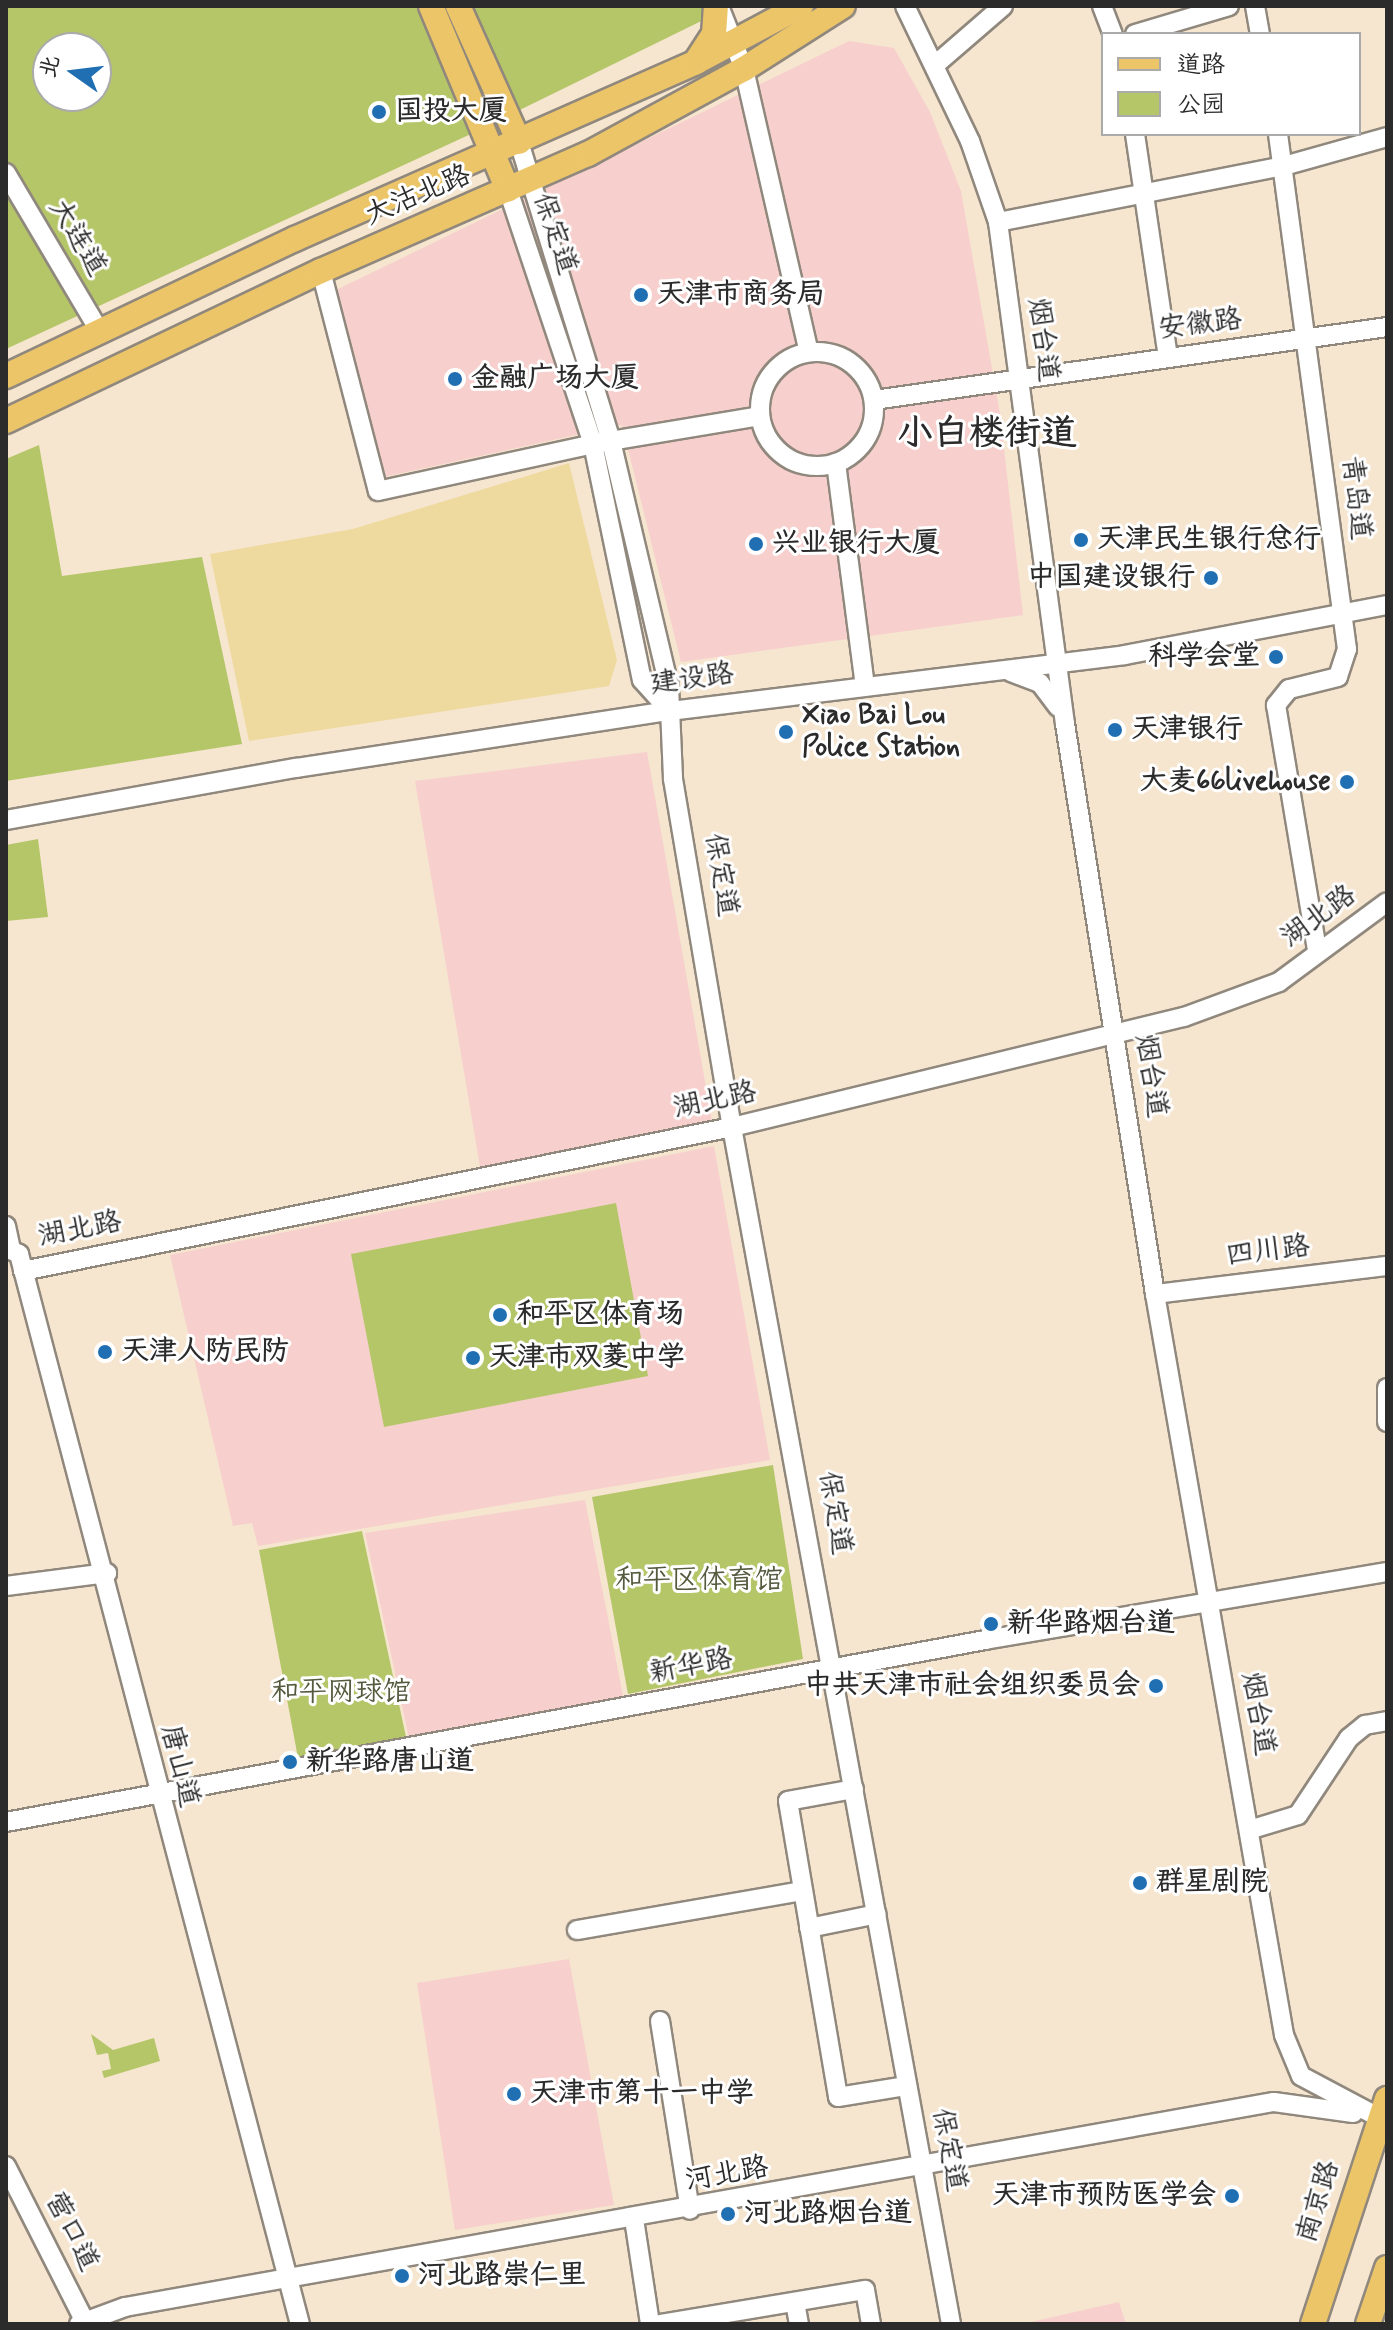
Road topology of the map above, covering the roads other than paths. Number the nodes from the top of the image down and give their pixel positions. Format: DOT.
graph roads {
  1 [pos="431,6"];
  2 [pos="458,6"];
  3 [pos="717,6"];
  4 [pos="801,6"];
  5 [pos="843,6"];
  6 [pos="905,6"];
  7 [pos="1003,6"];
  8 [pos="1102,6"];
  9 [pos="1229,6"];
  10 [pos="1255,6"];
  11 [pos="1112,32"];
  12 [pos="1142,32"];
  13 [pos="1260,32"];
  14 [pos="734,43"];
  15 [pos="696,62"];
  16 [pos="935,65"];
  17 [pos="744,69"];
  18 [pos="472,96"];
  19 [pos="1135,136"];
  20 [pos="1278,136"];
  21 [pos="1387,137"];
  22 [pos="508,149"];
  23 [pos="588,154"];
  24 [pos="1284,166"];
  25 [pos="6,173"];
  26 [pos="449,174"];
  27 [pos="533,178"];
  28 [pos="508,190"];
  29 [pos="1148,193"];
  30 [pos="452,213"];
  31 [pos="998,222"];
  32 [pos="321,271"];
  33 [pos="1387,327"];
  34 [pos="100,332"];
  35 [pos="1307,340"];
  36 [pos="809,352"];
  37 [pos="1168,357"];
  38 [pos="6,376"];
  39 [pos="1020,378"];
  40 [pos="874,400"];
  41 [pos="760,416"];
  42 [pos="6,421"];
  43 [pos="602,442"];
  44 [pos="836,463"];
  45 [pos="1387,605"];
  46 [pos="1342,614"];
  47 [pos="1055,664"];
  48 [pos="992,670"];
  49 [pos="865,686"];
  50 [pos="670,711"];
  51 [pos="1065,724"];
  52 [pos="6,820"];
  53 [pos="1387,902"];
  54 [pos="1317,950"];
  55 [pos="1115,1034"];
  56 [pos="732,1127"];
  57 [pos="6,1207"];
  58 [pos="6,1226"];
  59 [pos="1387,1266"];
  60 [pos="26,1270"];
  61 [pos="1155,1294"];
  62 [pos="1387,1388"];
  63 [pos="1387,1422"];
  64 [pos="1387,1572"];
  65 [pos="104,1574"];
  66 [pos="6,1586"];
  67 [pos="1209,1604"];
  68 [pos="832,1668"];
  69 [pos="1387,1721"];
  70 [pos="854,1789"];
  71 [pos="191,1790"];
  72 [pos="159,1795"];
  73 [pos="6,1822"];
  74 [pos="1249,1830"];
  75 [pos="803,1891"];
  76 [pos="877,1914"];
  77 [pos="809,1928"];
  78 [pos="577,1930"];
  79 [pos="660,2021"];
  80 [pos="1311,2083"];
  81 [pos="905,2086"];
  82 [pos="1305,2102"];
  83 [pos="1349,2103"];
  84 [pos="1385,2108"];
  85 [pos="6,2166"];
  86 [pos="921,2168"];
  87 [pos="690,2210"];
  88 [pos="634,2219"];
  89 [pos="1387,2268"];
  90 [pos="286,2279"];
  91 [pos="795,2302"];
  92 [pos="724,2319"];
  93 [pos="83,2323"];
  94 [pos="300,2324"];
  95 [pos="650,2324"];
  96 [pos="661,2324"];
  97 [pos="799,2324"];
  98 [pos="871,2324"];
  99 [pos="951,2324"];
  100 [pos="1313,2324"];
  101 [pos="1368,2324"];
  1 -- 18 [label="main road, 保定道"];
  2 -- 22 [label="main road"];
  3 -- 14 [label="street"];
  3 -- 15 [label="main road"];
  4 -- 14 [label="main road, 大沽北路"];
  5 -- 17 [label="main road, 大沽北路"];
  6 -- 16 [label="street, 烟台道"];
  7 -- 16 [label="street"];
  8 -- 11 [label="street"];
  9 -- 12 [label="street"];
  10 -- 13 [label="street"];
  14 -- 15 [label="main road, 大沽北路"];
  14 -- 17 [label="street"];
  15 -- 22 [label="main road, 大沽北路"];
  16 -- 31 [label="street, 烟台道"];
  17 -- 23 [label="main road, 大沽北路"];
  17 -- 36 [label="street"];
  18 -- 22 [label="main road, 保定道"];
  18 -- 26 [label="main road"];
  19 -- 29 [label="street"];
  20 -- 24 [label="street, 青岛道"];
  21 -- 24 [label="street"];
  22 -- 23 [label="main road"];
  22 -- 26 [label="main road, 大沽北路"];
  22 -- 27 [label="street, 保定道"];
  22 -- 28 [label="main road, 保定道"];
  22 -- 30 [label="main road"];
  23 -- 27 [label="main road, 大沽北路"];
  24 -- 29 [label="street"];
  24 -- 35 [label="street, 青岛道"];
  25 -- 34 [label="street, 大连道"];
  26 -- 34 [label="main road, 大沽北路"];
  27 -- 28 [label="main road, 大沽北路"];
  27 -- 43 [label="street, 保定道"];
  28 -- 30 [label="main road, 大沽北路"];
  28 -- 43 [label="street, 保定道"];
  29 -- 31 [label="street"];
  29 -- 37 [label="street"];
  30 -- 32 [label="main road, 大沽北路"];
  31 -- 39 [label="street, 烟台道"];
  32 -- 42 [label="main road, 大沽北路"];
  32 -- 43 [label="street"];
  33 -- 35 [label="street, 安徽路"];
  34 -- 38 [label="main road, 大沽北路"];
  35 -- 37 [label="street, 安徽路"];
  35 -- 46 [label="street, 青岛道"];
  36 -- 40 [label="street"];
  36 -- 41 [label="street"];
  37 -- 39 [label="street, 安徽路"];
  39 -- 40 [label="street, 安徽路"];
  39 -- 47 [label="street, 烟台道"];
  40 -- 44 [label="street"];
  41 -- 43 [label="street"];
  41 -- 44 [label="street"];
  43 -- 50 [label="street, 保定道"];
  43 -- 50 [label="street, 保定道"];
  44 -- 49 [label="street"];
  45 -- 46 [label="street, 建设路"];
  46 -- 47 [label="street, 建设路"];
  46 -- 54 [label="street, 青岛道"];
  47 -- 48 [label="street, 建设路"];
  47 -- 51 [label="street, 烟台道"];
  48 -- 49 [label="street, 建设路"];
  48 -- 51 [label="street"];
  49 -- 50 [label="street, 建设路"];
  50 -- 52 [label="street, 建设路"];
  50 -- 56 [label="street, 保定道"];
  51 -- 55 [label="street, 烟台道"];
  53 -- 54 [label="street, 湖北路"];
  54 -- 55 [label="street, 湖北路"];
  55 -- 56 [label="street, 湖北路"];
  55 -- 61 [label="street, 烟台道"];
  56 -- 60 [label="street, 湖北路"];
  56 -- 68 [label="street, 保定道"];
  57 -- 60 [label="street, 唐山道"];
  58 -- 60 [label="street, 唐山道"];
  59 -- 61 [label="street, 四川路"];
  60 -- 65 [label="street, 唐山道"];
  61 -- 67 [label="street, 烟台道"];
  62 -- 63 [label="street"];
  64 -- 67 [label="street, 新华路"];
  65 -- 66 [label="street"];
  65 -- 71 [label="street, 唐山道"];
  65 -- 72 [label="street, 唐山道"];
  67 -- 68 [label="street, 新华路"];
  67 -- 74 [label="street, 烟台道"];
  68 -- 70 [label="street, 保定道"];
  68 -- 71 [label="street, 新华路"];
  69 -- 74 [label="street"];
  70 -- 75 [label="street"];
  70 -- 76 [label="street, 保定道"];
  71 -- 72 [label="street, 新华路"];
  72 -- 73 [label="street, 新华路"];
  72 -- 90 [label="street, 唐山道"];
  74 -- 80 [label="street, 烟台道"];
  75 -- 77 [label="street"];
  75 -- 78 [label="street"];
  76 -- 77 [label="street"];
  76 -- 81 [label="street, 保定道"];
  77 -- 81 [label="street"];
  79 -- 87 [label="street"];
  80 -- 83 [label="street, 烟台道"];
  80 -- 84 [label="street"];
  81 -- 86 [label="street, 保定道"];
  82 -- 83 [label="street"];
  82 -- 84 [label="street, 河北路"];
  82 -- 86 [label="street, 河北路"];
  83 -- 84 [label="street, 烟台道"];
  84 -- 100 [label="main road, 南京路"];
  85 -- 93 [label="street, 营口道"];
  86 -- 87 [label="street, 河北路"];
  86 -- 99 [label="street, 保定道"];
  87 -- 88 [label="street, 河北路"];
  88 -- 90 [label="street, 河北路"];
  88 -- 95 [label="street"];
  89 -- 101 [label="main road"];
  90 -- 93 [label="street, 河北路"];
  90 -- 94 [label="street, 唐山道"];
  91 -- 92 [label="street"];
  91 -- 97 [label="street"];
  91 -- 98 [label="street"];
  92 -- 96 [label="street"];
}
